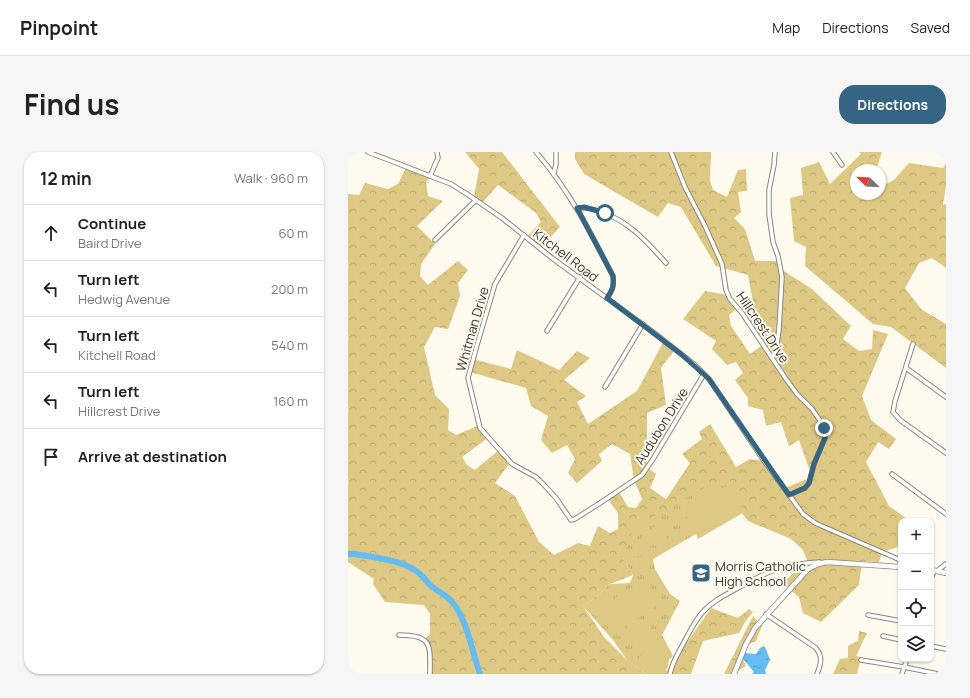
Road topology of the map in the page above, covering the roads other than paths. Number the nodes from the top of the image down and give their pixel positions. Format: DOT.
graph roads {
  1 [pos="368,152"];
  2 [pos="437,152"];
  3 [pos="536,152"];
  4 [pos="556,152"];
  5 [pos="671,152"];
  6 [pos="775,152"];
  7 [pos="833,152"];
  8 [pos="842,165"];
  9 [pos="554,173"];
  10 [pos="430,176"];
  11 [pos="476,200"];
  12 [pos="577,208"];
  13 [pos="524,236"];
  14 [pos="435,240"];
  15 [pos="666,263"];
  16 [pos="580,277"];
  17 [pos="607,298"];
  18 [pos="643,324"];
  19 [pos="547,332"];
  20 [pos="913,344"];
  21 [pos="772,358"];
  22 [pos="906,368"];
  23 [pos="704,374"];
  24 [pos="605,387"];
  25 [pos="946,397"];
  26 [pos="946,453"];
  27 [pos="892,474"];
  28 [pos="789,495"];
  29 [pos="946,514"];
  30 [pos="569,517"];
  31 [pos="898,559"];
  32 [pos="823,562"];
  33 [pos="946,564"];
  34 [pos="898,567"];
  35 [pos="934,571"];
  36 [pos="946,573"];
  37 [pos="766,614"];
  38 [pos="868,615"];
  39 [pos="898,620"];
  40 [pos="399,635"];
  41 [pos="883,636"];
  42 [pos="898,639"];
  43 [pos="934,647"];
  44 [pos="946,649"];
  45 [pos="861,660"];
  46 [pos="906,662"];
  47 [pos="904,667"];
  48 [pos="430,674"];
  49 [pos="670,674"];
  50 [pos="734,674"];
  51 [pos="817,674"];
  52 [pos="902,674"];
  53 [pos="938,674"];
  1 -- 10 [label="street, Kitchell Road"];
  2 -- 10 [label="street"];
  3 -- 9 [label="street"];
  4 -- 9 [label="street"];
  5 -- 21 [label="street, Hillcrest Drive"];
  6 -- 21 [label="street"];
  7 -- 8 [label="street"];
  9 -- 12 [label="street"];
  10 -- 11 [label="street, Kitchell Road"];
  11 -- 13 [label="street, Kitchell Road"];
  11 -- 14 [label="street"];
  12 -- 15 [label="street"];
  12 -- 17 [label="street"];
  13 -- 16 [label="street, Kitchell Road"];
  13 -- 30 [label="street, Whitman Drive"];
  16 -- 17 [label="street, Kitchell Road"];
  16 -- 19 [label="street"];
  17 -- 18 [label="street, Kitchell Road"];
  18 -- 23 [label="street, Kitchell Road"];
  18 -- 24 [label="street"];
  20 -- 22 [label="street"];
  21 -- 28 [label="street, Hillcrest Drive"];
  22 -- 25 [label="street"];
  22 -- 26 [label="street"];
  23 -- 28 [label="street, Kitchell Road"];
  23 -- 30 [label="street, Audubon Drive"];
  27 -- 29 [label="street"];
  28 -- 31 [label="street, Kitchell Road"];
  32 -- 34 [label="street"];
  32 -- 37 [label="street"];
  32 -- 49 [label="street"];
  33 -- 35 [label="street"];
  35 -- 36 [label="street"];
  37 -- 50 [label="street"];
  37 -- 51 [label="street"];
  38 -- 39 [label="street"];
  40 -- 48 [label="street"];
  41 -- 42 [label="street"];
  43 -- 44 [label="street"];
  45 -- 47 [label="street"];
  46 -- 47 [label="street"];
  47 -- 52 [label="street"];
  47 -- 53 [label="street"];
}
